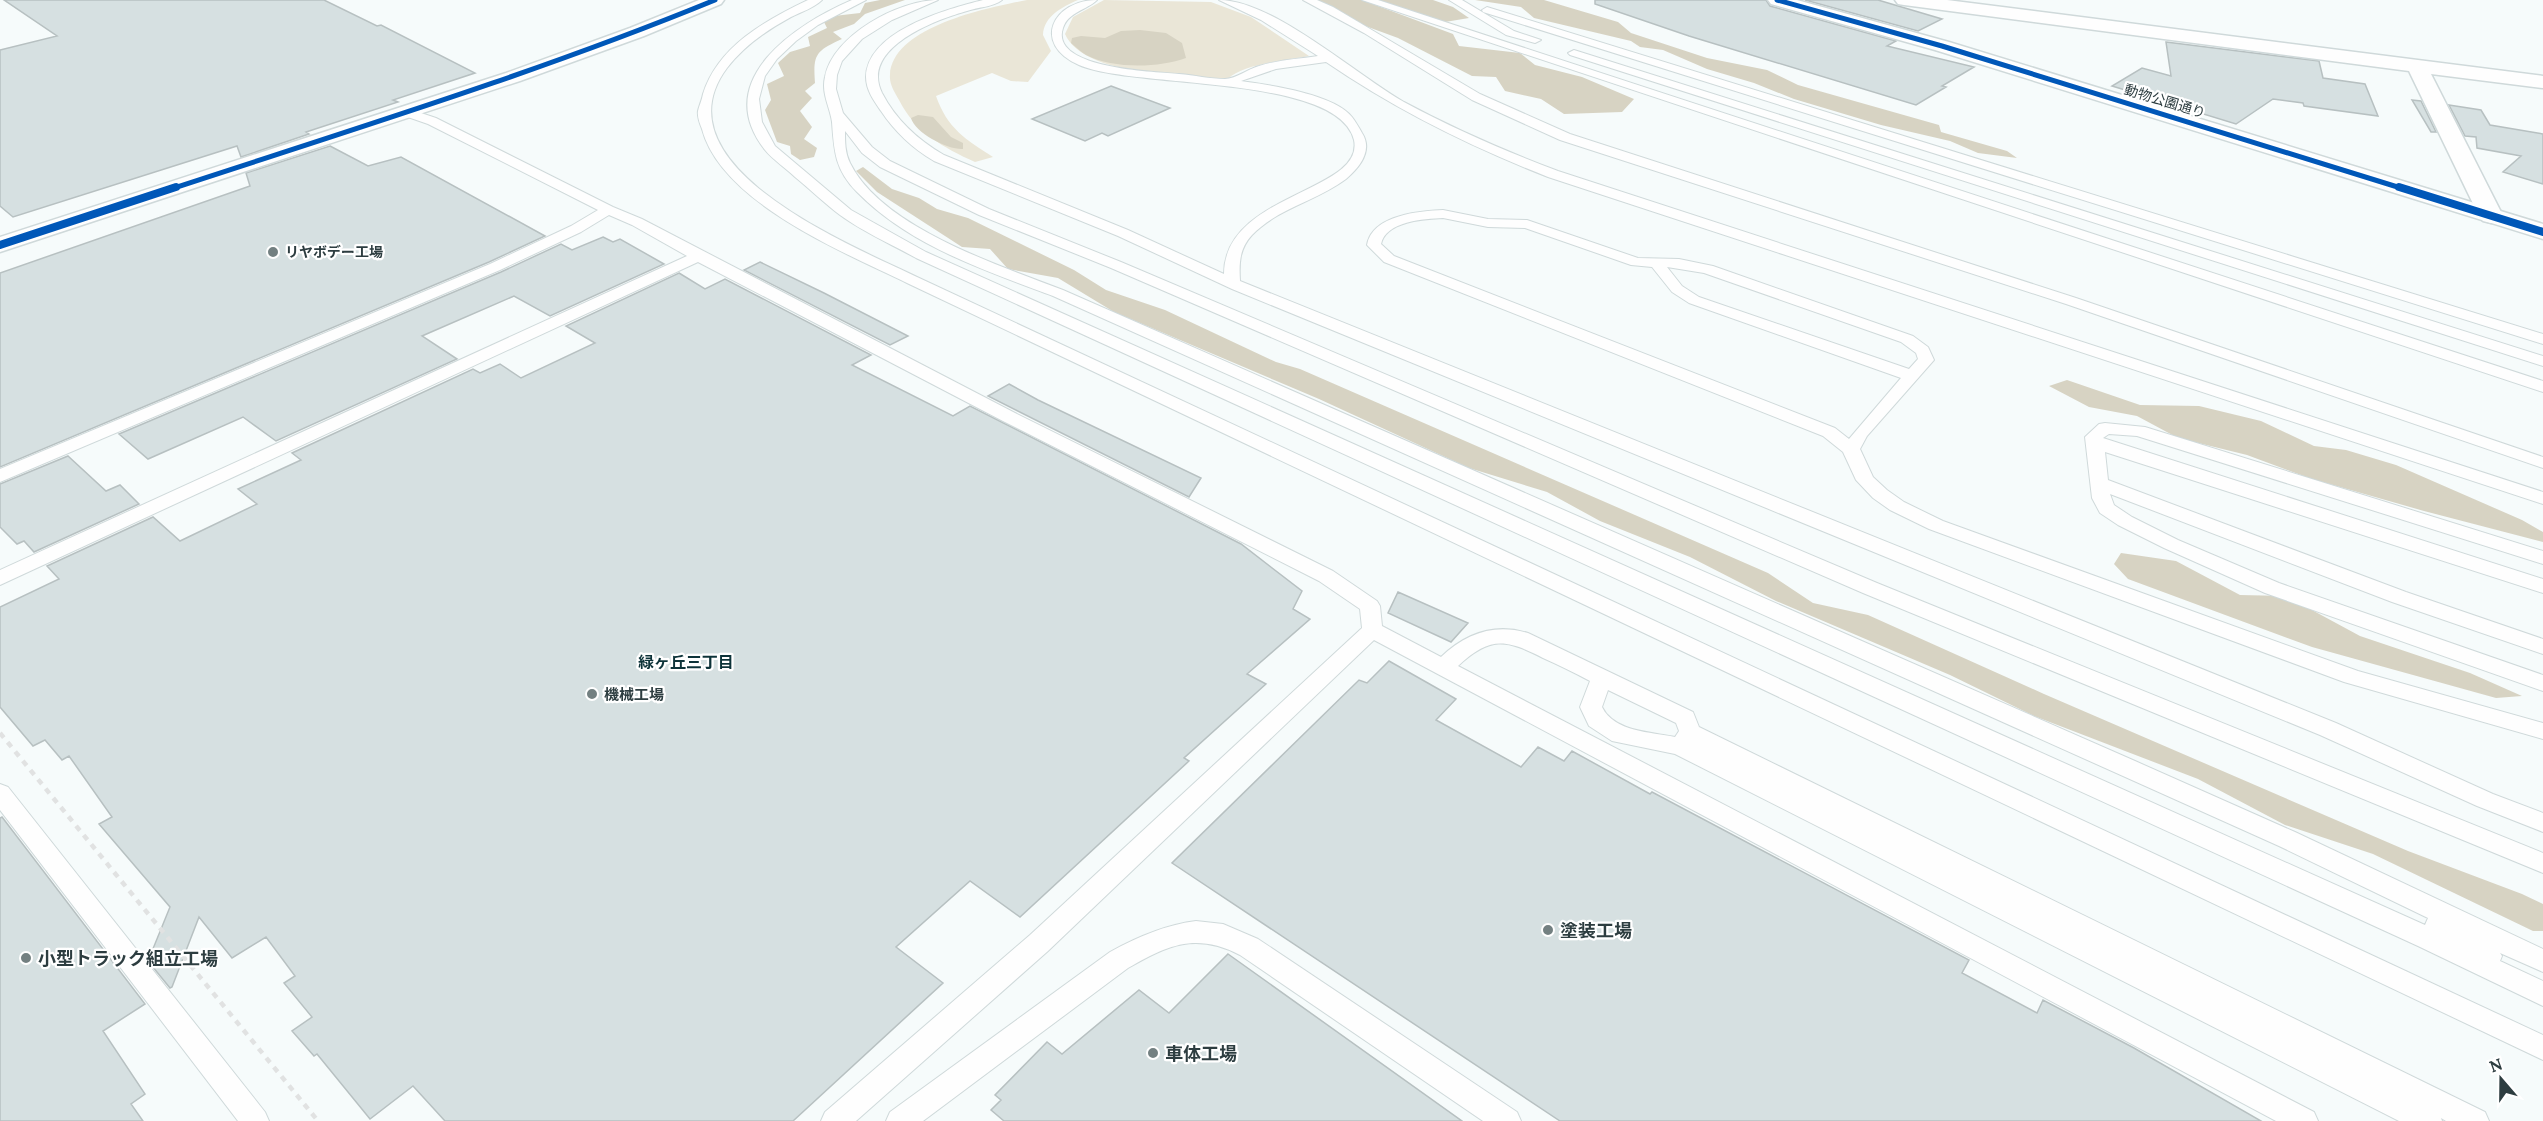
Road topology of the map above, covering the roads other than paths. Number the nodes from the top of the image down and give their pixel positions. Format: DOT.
graph roads {
  1 [pos="715,0"];
  2 [pos="817,0"];
  3 [pos="861,0"];
  4 [pos="933,0"];
  5 [pos="997,0"];
  6 [pos="1092,0"];
  7 [pos="1224,0"];
  8 [pos="1308,0"];
  9 [pos="1367,0"];
  10 [pos="1455,0"];
  11 [pos="1777,0"];
  12 [pos="1905,0"];
  13 [pos="1328,58"];
  14 [pos="2416,66"];
  15 [pos="2543,82"];
  16 [pos="1228,84"];
  17 [pos="406,112"];
  18 [pos="837,114"];
  19 [pos="608,210"];
  20 [pos="846,213"];
  21 [pos="2492,216"];
  22 [pos="2543,232"];
  23 [pos="0,245"];
  24 [pos="698,256"];
  25 [pos="1657,264"];
  26 [pos="912,280"];
  27 [pos="1232,284"];
  28 [pos="2543,339"];
  29 [pos="2543,361"];
  30 [pos="1910,375"];
  31 [pos="2543,387"];
  32 [pos="2095,443"];
  33 [pos="1851,449"];
  34 [pos="2543,463"];
  35 [pos="0,476"];
  36 [pos="2099,483"];
  37 [pos="2543,498"];
  38 [pos="2543,558"];
  39 [pos="0,578"];
  40 [pos="2543,586"];
  41 [pos="1372,630"];
  42 [pos="2543,647"];
  43 [pos="1443,668"];
  44 [pos="1602,678"];
  45 [pos="2543,683"];
  46 [pos="2543,730"];
  47 [pos="1685,739"];
  48 [pos="0,794"];
  49 [pos="2543,823"];
  50 [pos="2543,863"];
  51 [pos="2339,866"];
  52 [pos="2543,961"];
  53 [pos="2543,988"];
  54 [pos="2543,994"];
  55 [pos="2543,1048"];
  56 [pos="255,1121"];
  57 [pos="835,1121"];
  58 [pos="900,1121"];
  59 [pos="1507,1121"];
  60 [pos="2304,1121"];
  61 [pos="2428,1121"];
  62 [pos="2475,1121"];
  1 -- 17 [label="street"];
  2 -- 26 [label="lane"];
  3 -- 20 [label="lane"];
  4 -- 18 [label="lane"];
  5 -- 27 [label="lane"];
  6 -- 16 [label="lane"];
  7 -- 13 [label="lane"];
  8 -- 34 [label="lane"];
  9 -- 31 [label="lane"];
  10 -- 28 [label="lane"];
  10 -- 29 [label="lane"];
  11 -- 21 [label="street, 動物公園通り"];
  12 -- 14 [label="street"];
  13 -- 16 [label="lane"];
  13 -- 37 [label="lane"];
  14 -- 15 [label="street"];
  14 -- 21 [label="street"];
  16 -- 27 [label="lane"];
  17 -- 19 [label="lane"];
  17 -- 23 [label="street"];
  18 -- 50 [label="lane"];
  18 -- 51 [label="lane"];
  19 -- 24 [label="lane"];
  19 -- 35 [label="lane"];
  20 -- 26 [label="lane"];
  20 -- 54 [label="lane"];
  21 -- 22 [label="street, 動物公園通り"];
  24 -- 39 [label="lane"];
  24 -- 41 [label="lane"];
  25 -- 30 [label="lane"];
  25 -- 30 [label="lane"];
  25 -- 33 [label="lane"];
  26 -- 55 [label="lane"];
  27 -- 49 [label="lane"];
  30 -- 33 [label="lane"];
  32 -- 36 [label="lane"];
  32 -- 38 [label="lane"];
  32 -- 40 [label="lane"];
  33 -- 46 [label="lane"];
  36 -- 42 [label="lane"];
  36 -- 45 [label="lane"];
  41 -- 43 [label="lane"];
  41 -- 57 [label="lane"];
  43 -- 44 [label="lane"];
  43 -- 60 [label="lane"];
  44 -- 47 [label="lane"];
  44 -- 47 [label="lane"];
  47 -- 61 [label="lane"];
  47 -- 62 [label="lane"];
  48 -- 56 [label="lane"];
  51 -- 52 [label="lane"];
  51 -- 53 [label="lane"];
  58 -- 59 [label="lane"];
}
